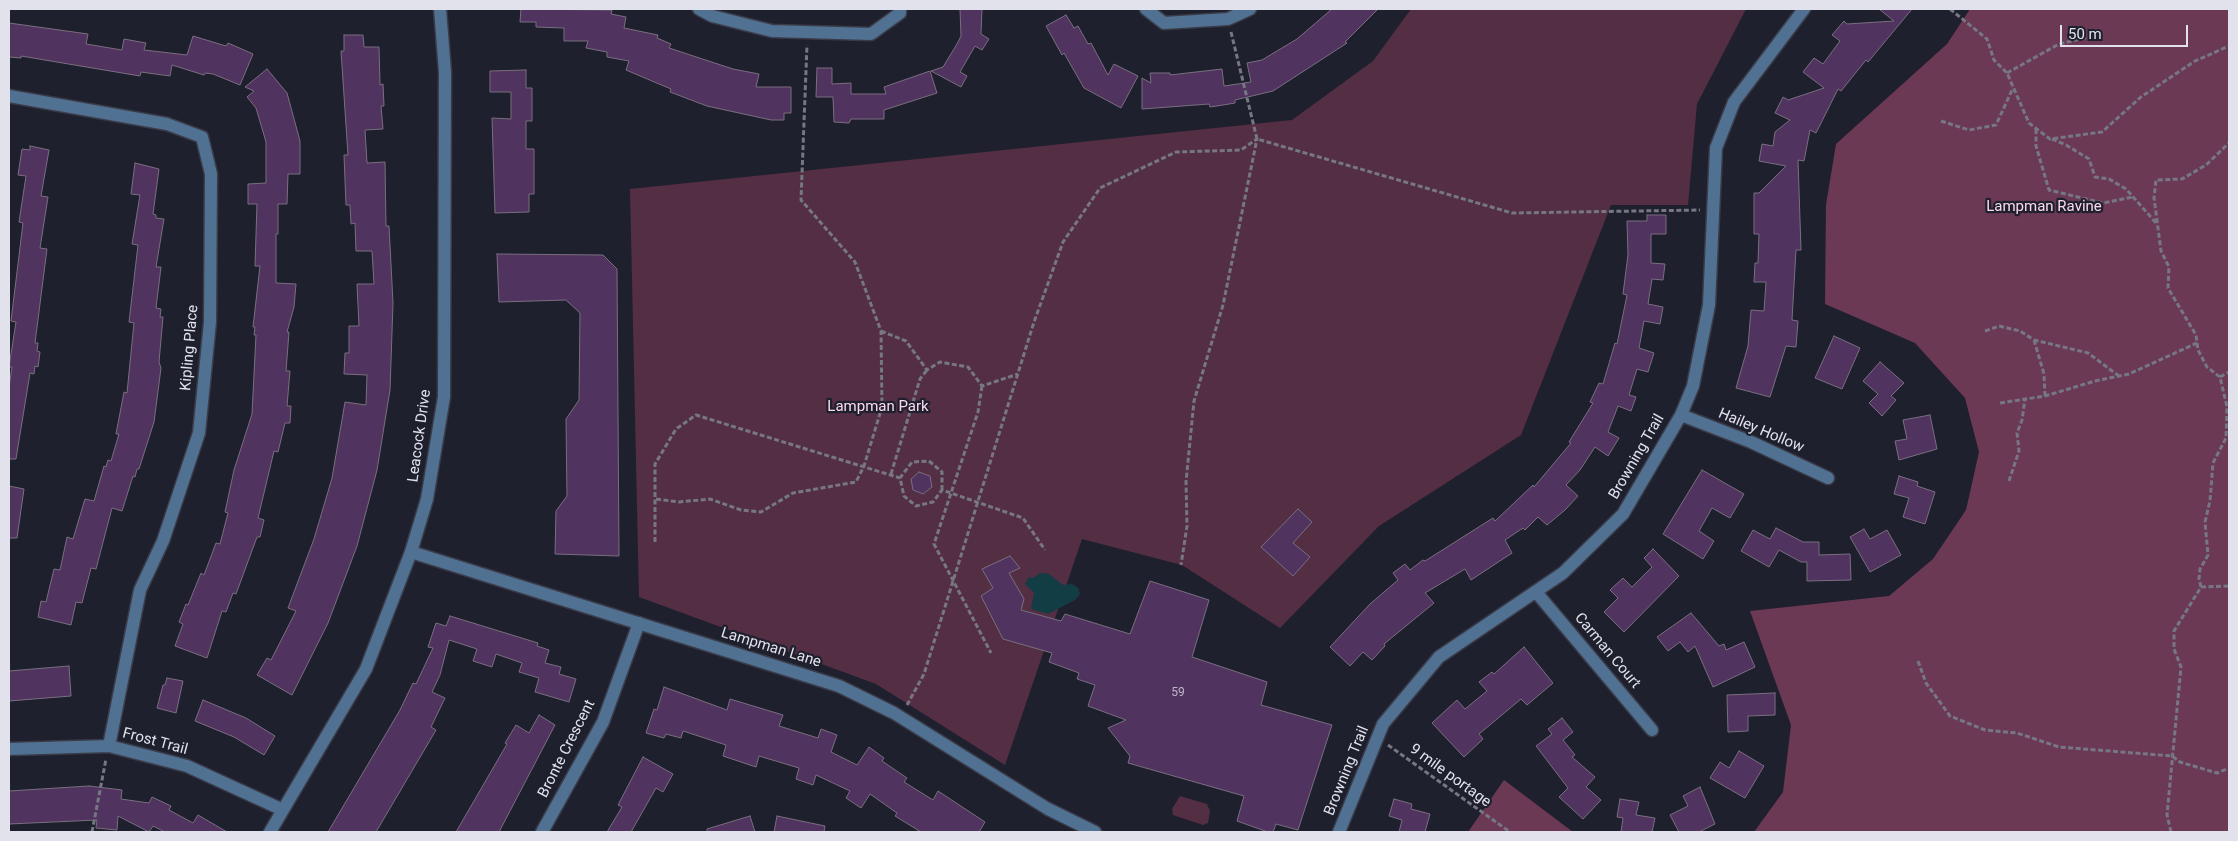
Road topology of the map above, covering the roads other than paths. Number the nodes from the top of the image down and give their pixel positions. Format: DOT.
graph roads {
  1 [pos="440,9"];
  2 [pos="699,9"];
  3 [pos="900,9"];
  4 [pos="1146,9"];
  5 [pos="1250,9"];
  6 [pos="1804,9"];
  7 [pos="9,96"];
  8 [pos="1681,415"];
  9 [pos="1828,478"];
  10 [pos="411,552"];
  11 [pos="1536,592"];
  12 [pos="639,624"];
  13 [pos="1652,730"];
  14 [pos="109,746"];
  15 [pos="9,749"];
  16 [pos="283,810"];
  17 [pos="270,832"];
  18 [pos="542,832"];
  19 [pos="1095,832"];
  20 [pos="1339,832"];
  1 -- 10 [label="street, Leacock Drive"];
  2 -- 3 [label="street"];
  4 -- 5 [label="street"];
  6 -- 8 [label="street, Browning Trail"];
  7 -- 14 [label="street, Kipling Place"];
  8 -- 9 [label="street, Hailey Hollow"];
  8 -- 11 [label="street, Browning Trail"];
  10 -- 12 [label="street, Lampman Lane"];
  10 -- 16 [label="street, Leacock Drive"];
  11 -- 13 [label="street, Carman Court"];
  11 -- 20 [label="street, Browning Trail"];
  12 -- 18 [label="street, Bronte Crescent"];
  12 -- 19 [label="street, Lampman Lane"];
  14 -- 15 [label="street, Frost Trail"];
  14 -- 16 [label="street, Frost Trail"];
  16 -- 17 [label="street, Leacock Drive"];
}
